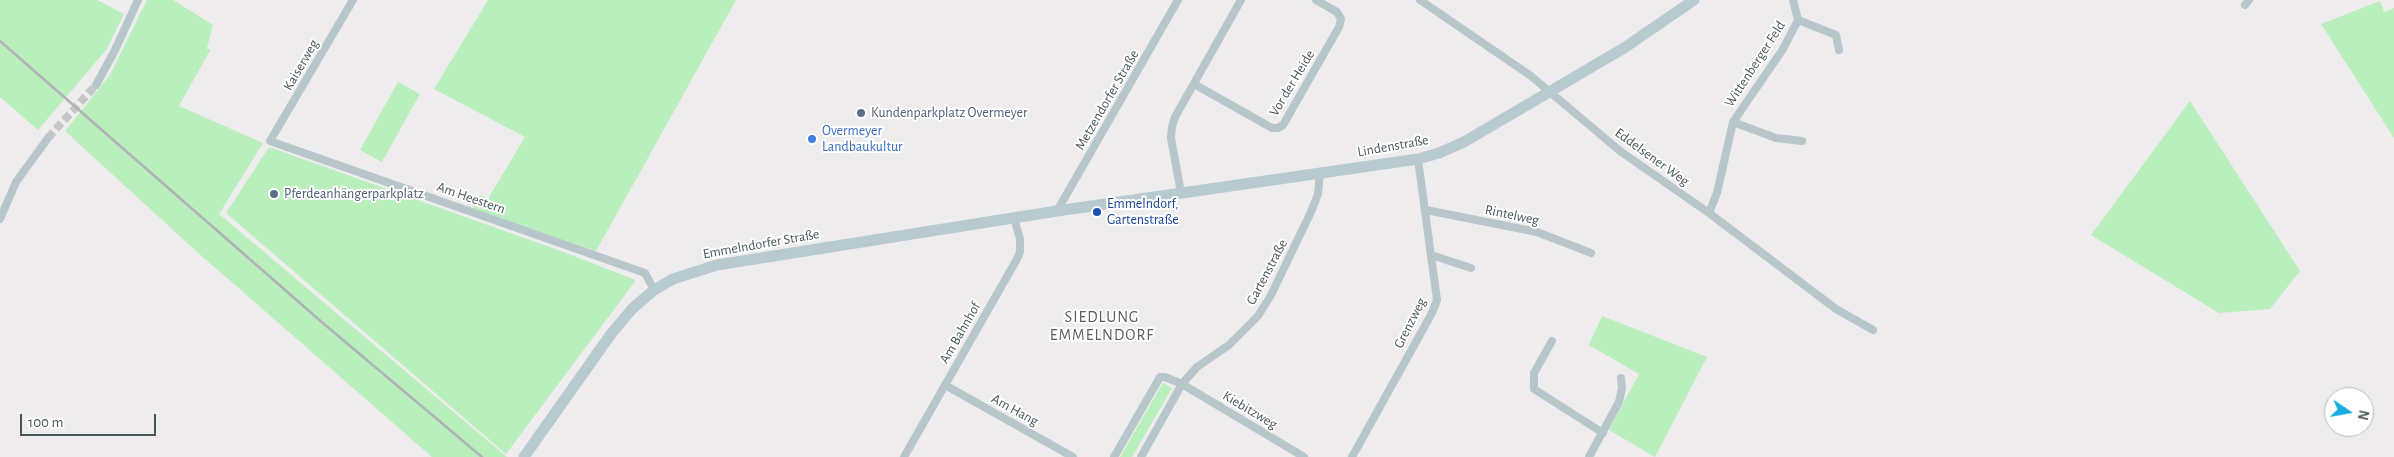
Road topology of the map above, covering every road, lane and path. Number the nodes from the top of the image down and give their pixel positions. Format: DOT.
graph roads {
  1 [pos="138,0"];
  2 [pos="353,0"];
  3 [pos="1178,0"];
  4 [pos="1241,0"];
  5 [pos="1316,0"];
  6 [pos="1420,0"];
  7 [pos="1694,0"];
  8 [pos="1793,0"];
  9 [pos="1798,20"];
  10 [pos="1838,50"];
  11 [pos="1194,84"];
  12 [pos="96,85"];
  13 [pos="1551,91"];
  14 [pos="1733,122"];
  15 [pos="48,138"];
  16 [pos="270,142"];
  17 [pos="1802,142"];
  18 [pos="1418,159"];
  19 [pos="1320,172"];
  20 [pos="1181,194"];
  21 [pos="1426,210"];
  22 [pos="1057,211"];
  23 [pos="1709,213"];
  24 [pos="1014,218"];
  25 [pos="0,219"];
  26 [pos="1591,253"];
  27 [pos="1431,255"];
  28 [pos="1471,268"];
  29 [pos="654,290"];
  30 [pos="1873,330"];
  31 [pos="1552,341"];
  32 [pos="1621,378"];
  33 [pos="1182,384"];
  34 [pos="945,385"];
  35 [pos="1603,433"];
  36 [pos="524,457"];
  37 [pos="904,457"];
  38 [pos="1073,457"];
  39 [pos="1114,457"];
  40 [pos="1141,457"];
  41 [pos="1304,457"];
  42 [pos="1352,457"];
  43 [pos="1589,457"];
  1 -- 12 [label="street"];
  2 -- 16 [label="street, Kaiserweg"];
  3 -- 22 [label="street, Metzendorfer Straße"];
  4 -- 11 [label="street"];
  5 -- 11 [label="street, Vor der Heide"];
  6 -- 13 [label="street, Eddelsener Weg"];
  7 -- 13 [label="street, Lindenstraße"];
  8 -- 9 [label="street, Wittenberger Feld"];
  9 -- 10 [label="street, Wittenberger Feld"];
  9 -- 14 [label="street, Wittenberger Feld"];
  11 -- 20 [label="street"];
  13 -- 18 [label="street, Lindenstraße"];
  13 -- 23 [label="street, Eddelsener Weg"];
  14 -- 17 [label="street, Wittenberger Feld"];
  14 -- 23 [label="street, Wittenberger Feld"];
  15 -- 25 [label="street"];
  16 -- 29 [label="street, Am Heestern"];
  18 -- 19 [label="street, Lindenstraße"];
  18 -- 21 [label="street, Grenzweg"];
  19 -- 20 [label="street, Lindenstraße"];
  19 -- 33 [label="street, Gartenstraße"];
  20 -- 22 [label="street, Lindenstraße"];
  21 -- 26 [label="street, Rintelweg"];
  21 -- 27 [label="street, Grenzweg"];
  22 -- 24 [label="street, Emmelndorfer Straße"];
  23 -- 30 [label="street, Eddelsener Weg"];
  24 -- 29 [label="street, Emmelndorfer Straße"];
  24 -- 34 [label="street, Am Bahnhof"];
  27 -- 28 [label="street"];
  27 -- 42 [label="street, Grenzweg"];
  29 -- 36 [label="street, Emmelndorfer Straße"];
  31 -- 35 [label="street"];
  32 -- 35 [label="street"];
  33 -- 39 [label="street"];
  33 -- 40 [label="street, Gartenstraße"];
  33 -- 41 [label="street, Kiebitzweg"];
  34 -- 37 [label="street, Am Bahnhof"];
  34 -- 38 [label="street, Am Hang"];
  35 -- 43 [label="street"];
}
